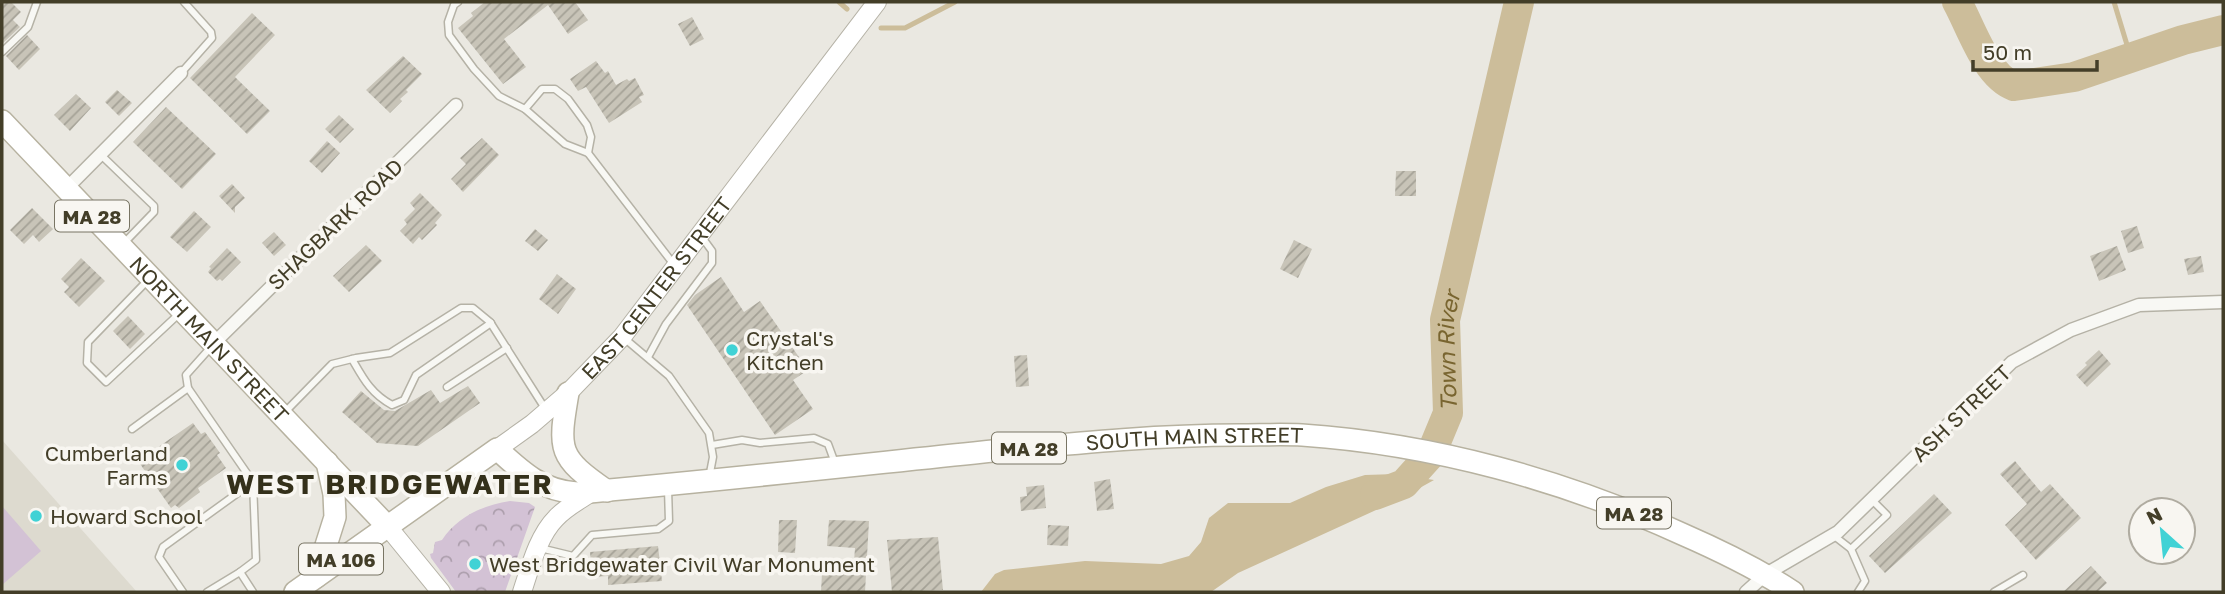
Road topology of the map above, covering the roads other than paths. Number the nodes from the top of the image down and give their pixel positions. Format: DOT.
graph roads {
  1 [pos="37,2"];
  2 [pos="184,2"];
  3 [pos="458,2"];
  4 [pos="877,2"];
  5 [pos="2,52"];
  6 [pos="181,73"];
  7 [pos="456,105"];
  8 [pos="525,109"];
  9 [pos="2,121"];
  10 [pos="588,153"];
  11 [pos="100,154"];
  12 [pos="66,189"];
  13 [pos="701,236"];
  14 [pos="121,247"];
  15 [pos="676,267"];
  16 [pos="151,278"];
  17 [pos="2223,302"];
  18 [pos="182,311"];
  19 [pos="491,323"];
  20 [pos="622,337"];
  21 [pos="214,343"];
  22 [pos="507,348"];
  23 [pos="648,357"];
  24 [pos="352,359"];
  25 [pos="447,387"];
  26 [pos="188,388"];
  27 [pos="568,393"];
  28 [pos="547,411"];
  29 [pos="282,414"];
  30 [pos="132,429"];
  31 [pos="712,445"];
  32 [pos="497,449"];
  33 [pos="327,460"];
  34 [pos="837,467"];
  35 [pos="709,480"];
  36 [pos="253,482"];
  37 [pos="668,485"];
  38 [pos="599,491"];
  39 [pos="1872,500"];
  40 [pos="388,527"];
  41 [pos="1833,535"];
  42 [pos="541,542"];
  43 [pos="1851,549"];
  44 [pos="240,572"];
  45 [pos="1766,574"];
  46 [pos="2023,575"];
  47 [pos="316,577"];
  48 [pos="183,592"];
  49 [pos="207,592"];
  50 [pos="253,592"];
  51 [pos="295,592"];
  52 [pos="441,592"];
  53 [pos="522,592"];
  54 [pos="1746,592"];
  55 [pos="1793,592"];
  56 [pos="1858,592"];
  57 [pos="1994,592"];
  1 -- 5 [label="lane"];
  2 -- 6 [label="lane"];
  3 -- 8 [label="lane"];
  4 -- 13 [label="main road, EAST CENTER STREET"];
  6 -- 11 [label="street"];
  7 -- 21 [label="street, SHAGBARK ROAD"];
  8 -- 10 [label="lane"];
  8 -- 10 [label="lane"];
  9 -- 12 [label="main road, NORTH MAIN STREET / MA 28"];
  10 -- 15 [label="lane"];
  11 -- 12 [label="street"];
  11 -- 14 [label="lane"];
  12 -- 14 [label="main road, NORTH MAIN STREET / MA 28"];
  13 -- 15 [label="main road, EAST CENTER STREET"];
  13 -- 23 [label="lane"];
  14 -- 16 [label="main road, NORTH MAIN STREET / MA 28"];
  15 -- 20 [label="main road, EAST CENTER STREET"];
  16 -- 18 [label="main road, NORTH MAIN STREET / MA 28"];
  16 -- 18 [label="lane"];
  17 -- 39 [label="street, ASH STREET"];
  18 -- 21 [label="main road, NORTH MAIN STREET / MA 28"];
  19 -- 22 [label="lane"];
  19 -- 24 [label="lane"];
  19 -- 24 [label="lane"];
  20 -- 23 [label="lane"];
  20 -- 27 [label="main road, EAST CENTER STREET"];
  21 -- 26 [label="lane"];
  21 -- 29 [label="main road, NORTH MAIN STREET / MA 28"];
  22 -- 25 [label="lane"];
  22 -- 28 [label="lane"];
  23 -- 31 [label="lane"];
  24 -- 29 [label="lane"];
  26 -- 30 [label="lane"];
  26 -- 36 [label="lane"];
  27 -- 28 [label="main road, EAST CENTER STREET"];
  27 -- 38 [label="main road"];
  28 -- 32 [label="main road, EAST CENTER STREET"];
  29 -- 33 [label="main road, NORTH MAIN STREET / MA 28"];
  31 -- 34 [label="lane"];
  31 -- 35 [label="lane"];
  32 -- 38 [label="main road, SOUTH MAIN STREET / MA 28"];
  32 -- 40 [label="main road, EAST CENTER STREET"];
  33 -- 40 [label="main road, NORTH MAIN STREET / MA 28"];
  33 -- 47 [label="main road"];
  34 -- 35 [label="main road, SOUTH MAIN STREET / MA 28"];
  34 -- 45 [label="main road, SOUTH MAIN STREET / MA 28"];
  35 -- 37 [label="main road, SOUTH MAIN STREET / MA 28"];
  36 -- 44 [label="lane"];
  36 -- 48 [label="lane"];
  37 -- 38 [label="main road, SOUTH MAIN STREET / MA 28"];
  37 -- 42 [label="lane"];
  38 -- 42 [label="main road"];
  39 -- 41 [label="street, ASH STREET"];
  39 -- 43 [label="lane"];
  40 -- 47 [label="main road, MA 106"];
  40 -- 52 [label="main road"];
  41 -- 43 [label="lane"];
  41 -- 45 [label="street, ASH STREET"];
  42 -- 53 [label="main road"];
  43 -- 56 [label="lane"];
  44 -- 49 [label="lane"];
  44 -- 50 [label="lane"];
  45 -- 54 [label="street, ASH STREET"];
  45 -- 55 [label="main road, SOUTH MAIN STREET / MA 28"];
  46 -- 57 [label="lane"];
  47 -- 51 [label="main road, MA 106"];
}
